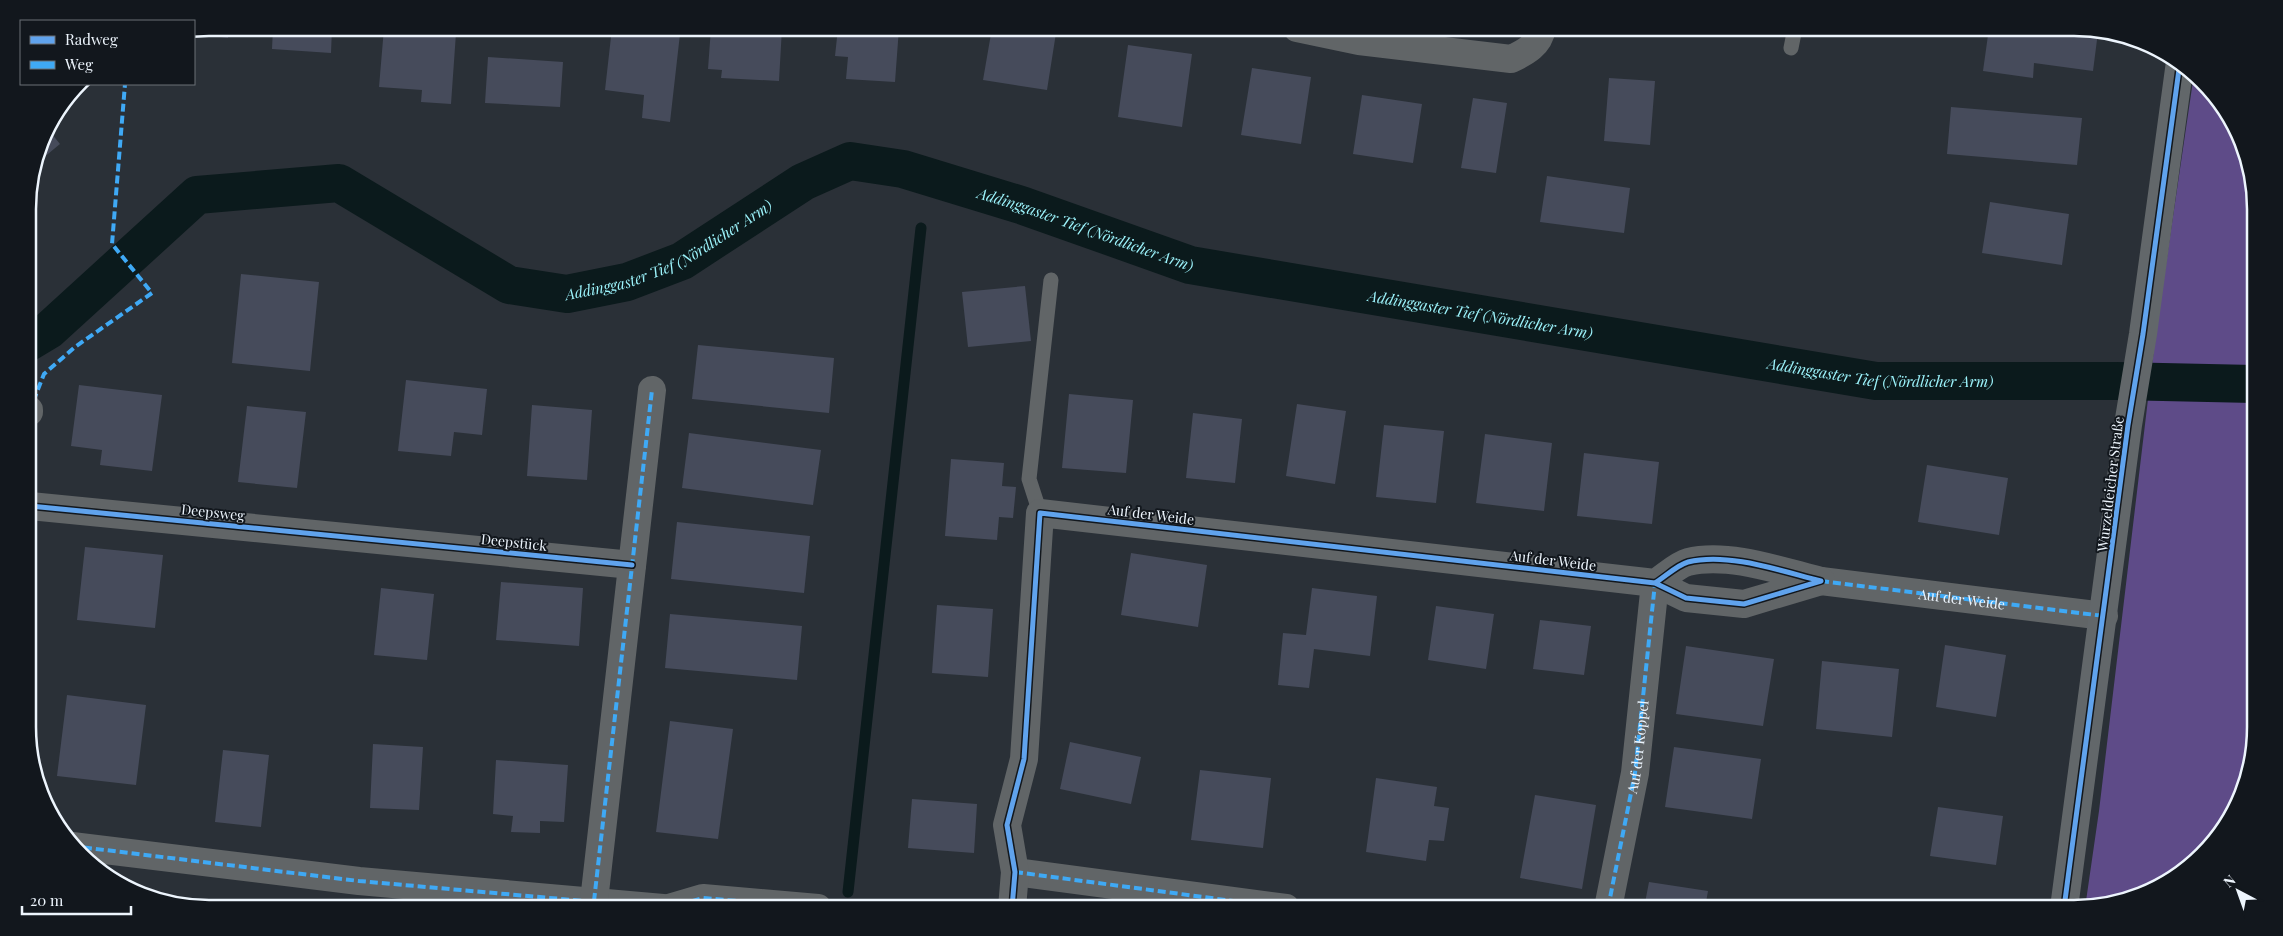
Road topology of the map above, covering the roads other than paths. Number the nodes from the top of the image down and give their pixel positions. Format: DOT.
graph roads {
  1 [pos="1340,36"];
  2 [pos="1539,36"];
  3 [pos="1793,36"];
  4 [pos="1791,48"];
  5 [pos="2179,72"];
  6 [pos="1051,280"];
  7 [pos="652,390"];
  8 [pos="36,507"];
  9 [pos="1040,512"];
  10 [pos="394,541"];
  11 [pos="632,565"];
  12 [pos="1821,581"];
  13 [pos="1655,583"];
  14 [pos="2104,616"];
  15 [pos="86,848"];
  16 [pos="1015,872"];
  17 [pos="1222,899"];
  18 [pos="1610,899"];
  19 [pos="2065,899"];
  20 [pos="580,900"];
  21 [pos="594,900"];
  22 [pos="697,900"];
  23 [pos="723,900"];
  24 [pos="1013,900"];
  1 -- 2 [label="street"];
  3 -- 4 [label="lane"];
  5 -- 14 [label="main road, Wurzeldeicher Straße"];
  6 -- 9 [label="lane"];
  7 -- 11 [label="street"];
  8 -- 10 [label="street, Deepsweg"];
  9 -- 13 [label="street, Auf der Weide"];
  9 -- 16 [label="street"];
  10 -- 11 [label="street, Deepstück"];
  11 -- 21 [label="street"];
  12 -- 13 [label="street, Auf der Weide"];
  12 -- 13 [label="street, Auf der Weide"];
  12 -- 14 [label="street, Auf der Weide"];
  13 -- 18 [label="street, Auf der Koppel"];
  14 -- 19 [label="main road, Wurzeldeicher Straße"];
  15 -- 20 [label="street"];
  16 -- 17 [label="street"];
  16 -- 24 [label="street"];
  22 -- 23 [label="street"];
}
